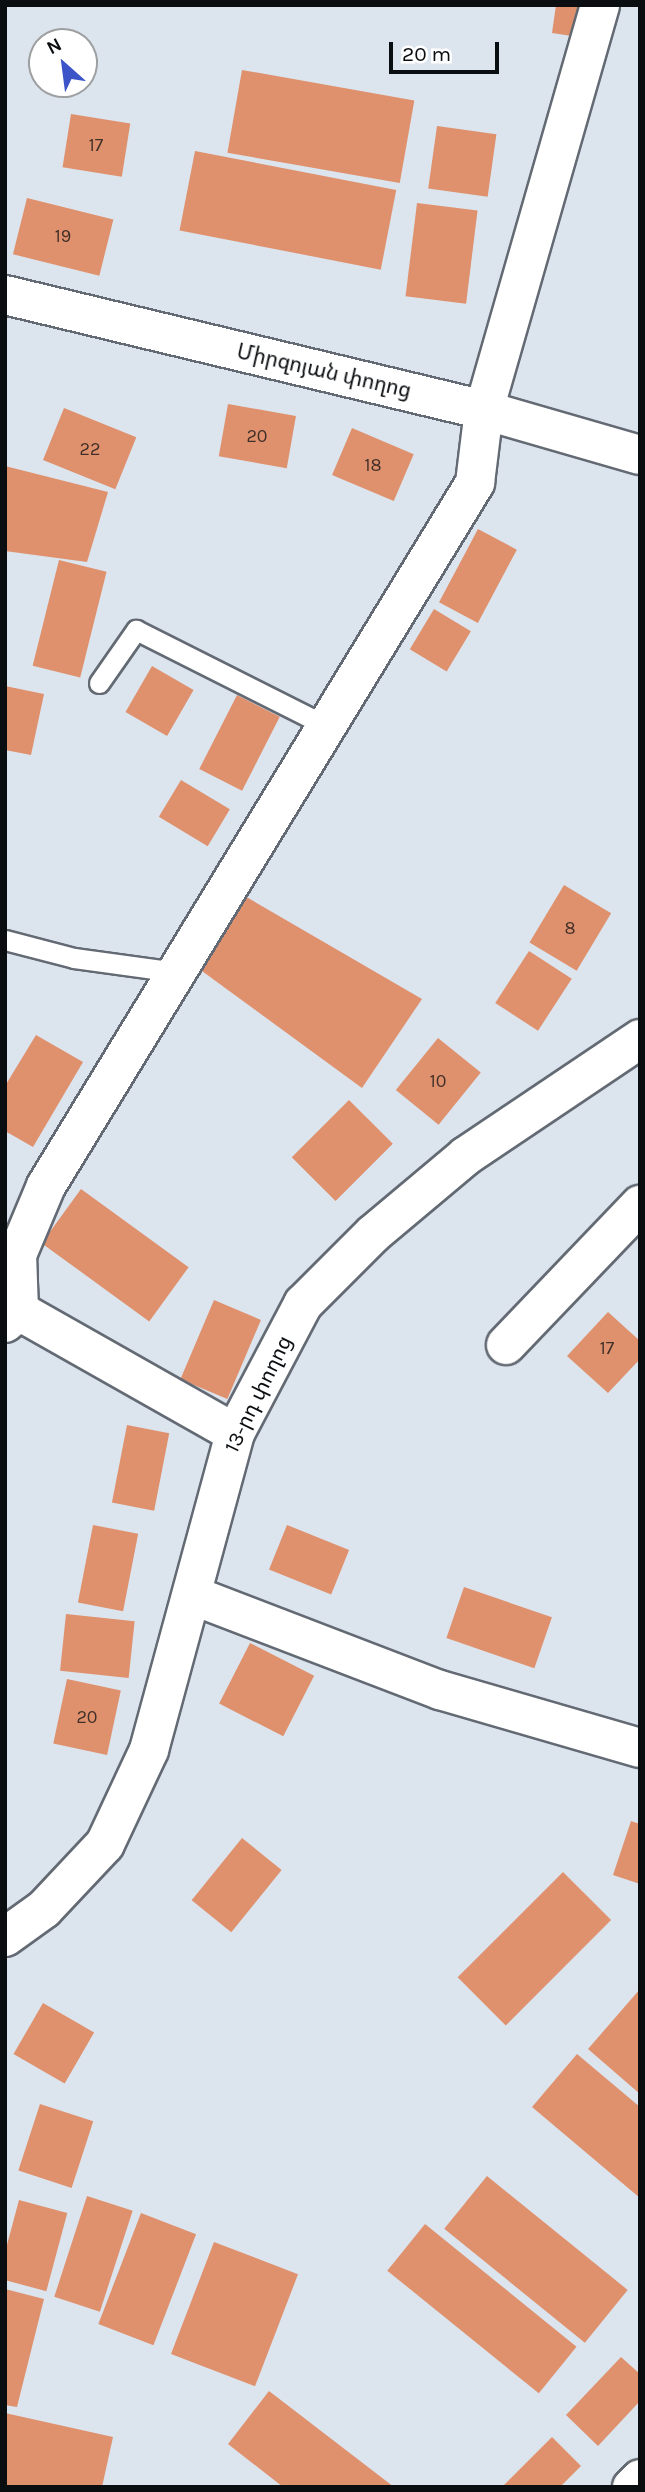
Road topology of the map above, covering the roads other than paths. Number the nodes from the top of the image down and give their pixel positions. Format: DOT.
graph roads {
  1 [pos="600,5"];
  2 [pos="5,295"];
  3 [pos="484,410"];
  4 [pos="640,455"];
  5 [pos="99,683"];
  6 [pos="327,726"];
  7 [pos="5,940"];
  8 [pos="176,972"];
  9 [pos="640,1039"];
  10 [pos="640,1205"];
  11 [pos="12,1317"];
  12 [pos="506,1345"];
  13 [pos="235,1433"];
  14 [pos="192,1595"];
  15 [pos="640,1748"];
  16 [pos="5,1937"];
  17 [pos="640,2479"];
  18 [pos="632,2487"];
  1 -- 3 [label="street"];
  2 -- 3 [label="street, Միրզոյան փողոց"];
  3 -- 4 [label="street, Միրզոյան փողոց"];
  3 -- 6 [label="street"];
  5 -- 6 [label="lane"];
  6 -- 8 [label="street"];
  7 -- 8 [label="lane"];
  8 -- 11 [label="street"];
  9 -- 13 [label="street, 13-րդ փողոց"];
  10 -- 12 [label="street"];
  11 -- 13 [label="street"];
  13 -- 14 [label="street, 13-րդ փողոց"];
  14 -- 15 [label="street"];
  14 -- 16 [label="street, 13-րդ փողոց"];
  17 -- 18 [label="street"];
}
